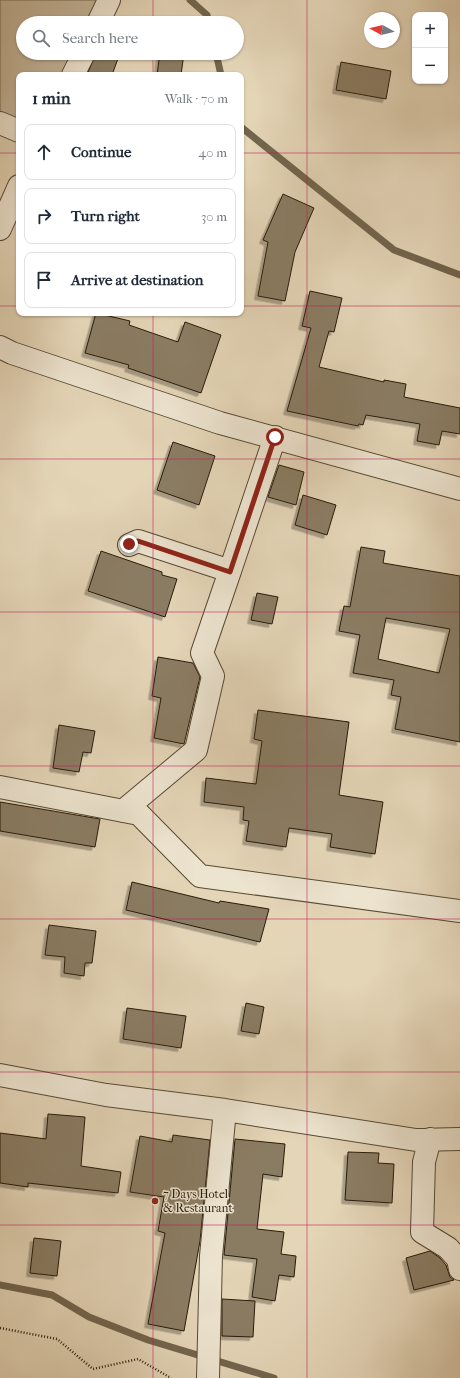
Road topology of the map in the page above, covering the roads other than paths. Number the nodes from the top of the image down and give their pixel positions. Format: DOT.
graph roads {
  1 [pos="109,0"];
  2 [pos="101,16"];
  3 [pos="80,60"];
  4 [pos="74,72"];
  5 [pos="0,123"];
  6 [pos="16,130"];
  7 [pos="16,193"];
  8 [pos="0,229"];
  9 [pos="0,347"];
  10 [pos="275,437"];
  11 [pos="460,489"];
  12 [pos="129,544"];
  13 [pos="230,572"];
  14 [pos="0,787"];
  15 [pos="123,811"];
  16 [pos="460,911"];
  17 [pos="0,1075"];
  18 [pos="226,1110"];
  19 [pos="460,1139"];
  20 [pos="430,1140"];
  21 [pos="460,1269"];
  22 [pos="208,1378"];
  1 -- 2 [label="street"];
  3 -- 4 [label="street"];
  5 -- 6 [label="street"];
  7 -- 8 [label="street"];
  9 -- 10 [label="street"];
  10 -- 11 [label="street"];
  10 -- 13 [label="street"];
  12 -- 13 [label="street"];
  13 -- 15 [label="street"];
  14 -- 15 [label="street"];
  15 -- 16 [label="street"];
  17 -- 18 [label="street"];
  18 -- 20 [label="street"];
  18 -- 22 [label="street"];
  19 -- 20 [label="street"];
  20 -- 21 [label="street"];
}
